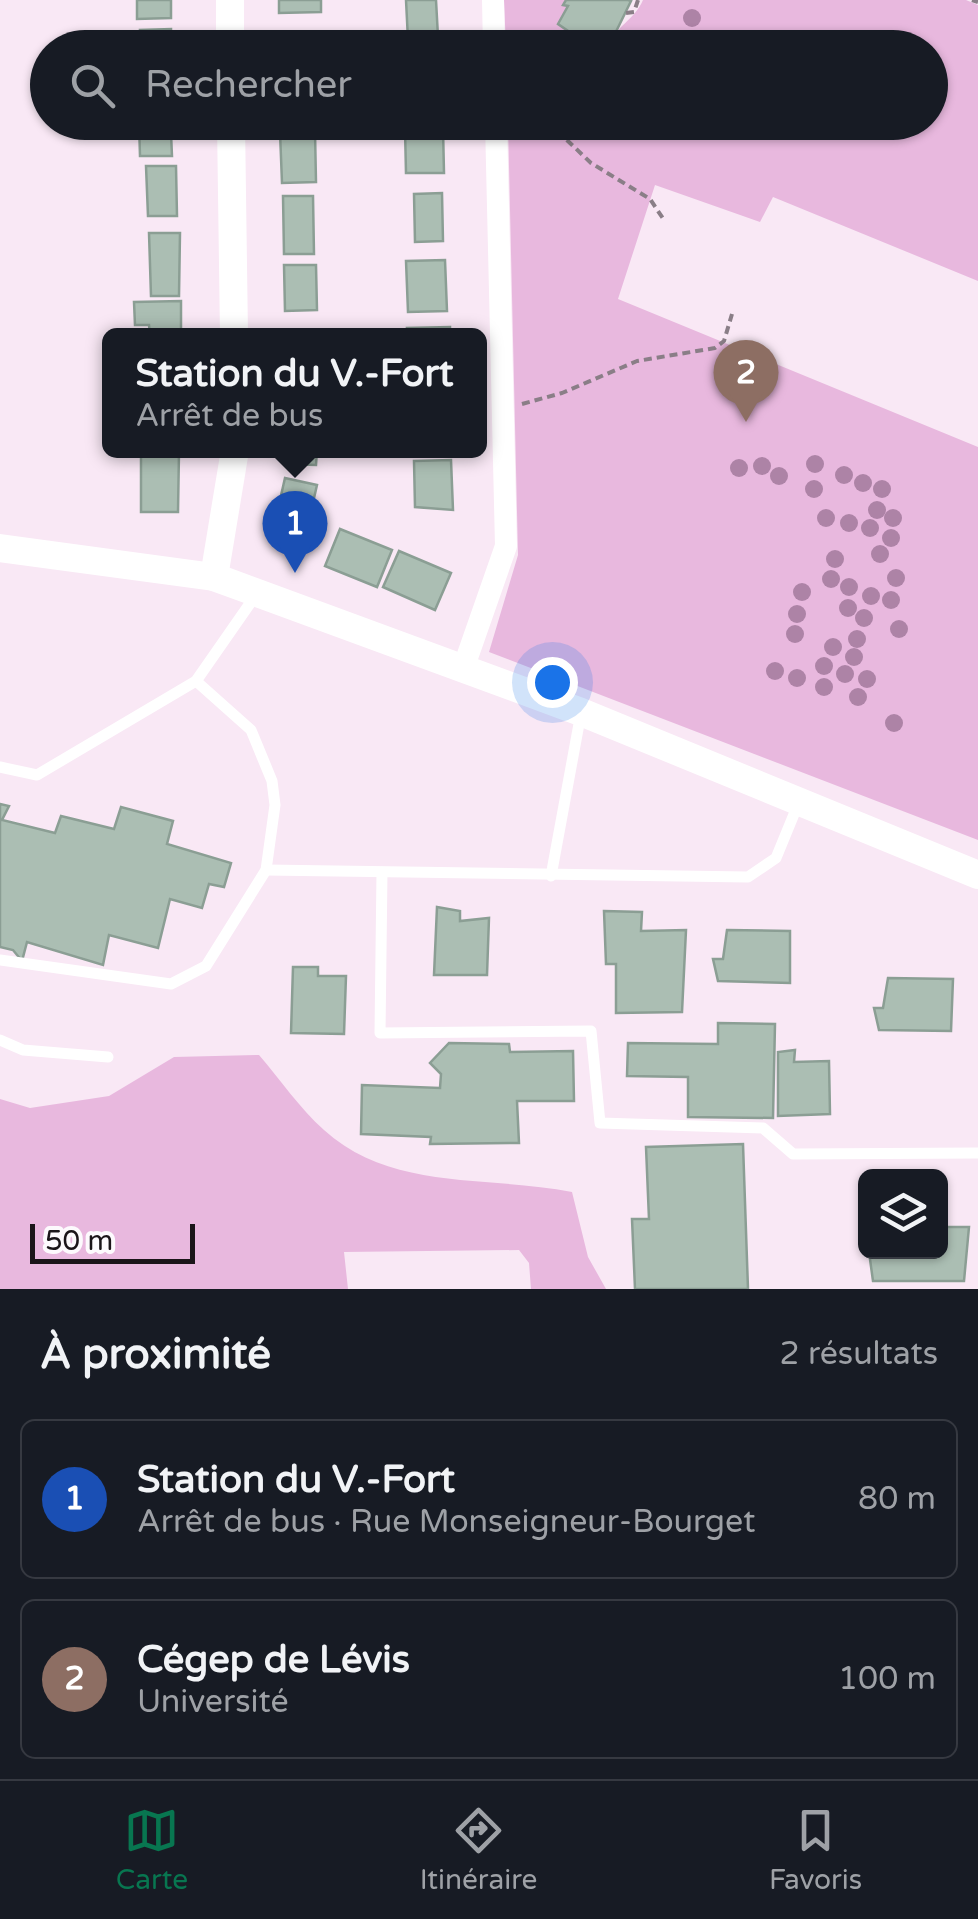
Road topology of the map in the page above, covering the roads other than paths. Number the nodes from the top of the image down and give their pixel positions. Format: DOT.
graph roads {
  1 [pos="230,0"];
  2 [pos="493,0"];
  3 [pos="230,30"];
  4 [pos="494,30"];
  5 [pos="231,140"];
  6 [pos="496,140"];
  7 [pos="234,328"];
  8 [pos="233,458"];
  9 [pos="0,548"];
  10 [pos="214,577"];
  11 [pos="258,592"];
  12 [pos="463,669"];
  13 [pos="196,682"];
  14 [pos="581,712"];
  15 [pos="0,767"];
  16 [pos="799,802"];
  17 [pos="266,870"];
  18 [pos="382,872"];
  19 [pos="978,874"];
  20 [pos="551,876"];
  21 [pos="0,960"];
  22 [pos="0,1040"];
  23 [pos="108,1057"];
  24 [pos="978,1153"];
  1 -- 3 [label="street"];
  2 -- 4 [label="street"];
  5 -- 7 [label="street"];
  6 -- 12 [label="street"];
  8 -- 10 [label="street"];
  9 -- 10 [label="street"];
  10 -- 11 [label="street"];
  11 -- 12 [label="street"];
  11 -- 13 [label="lane"];
  12 -- 14 [label="street"];
  13 -- 15 [label="lane"];
  13 -- 17 [label="lane"];
  14 -- 16 [label="street"];
  14 -- 20 [label="lane"];
  16 -- 19 [label="street"];
  16 -- 20 [label="lane"];
  17 -- 18 [label="lane"];
  17 -- 21 [label="lane"];
  18 -- 20 [label="lane"];
  18 -- 24 [label="lane"];
  22 -- 23 [label="lane"];
}
